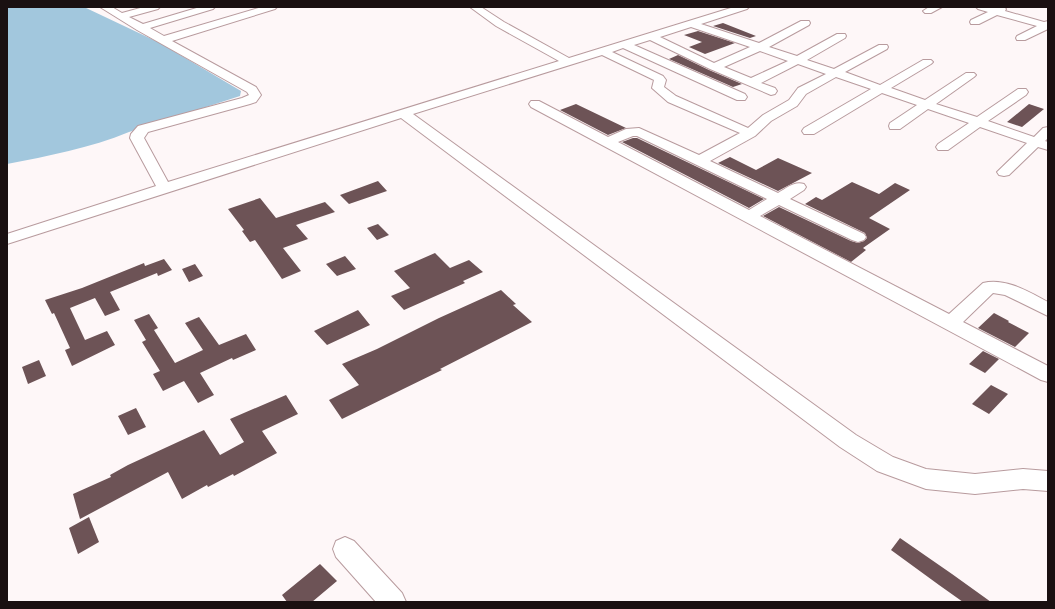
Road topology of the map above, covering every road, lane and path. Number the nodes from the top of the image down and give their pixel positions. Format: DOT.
graph roads {
  1 [pos="105,7"];
  2 [pos="154,7"];
  3 [pos="210,7"];
  4 [pos="272,7"];
  5 [pos="475,7"];
  6 [pos="744,7"];
  7 [pos="981,7"];
  8 [pos="1006,7"];
  9 [pos="997,11"];
  10 [pos="121,16"];
  11 [pos="975,22"];
  12 [pos="805,23"];
  13 [pos="692,24"];
  14 [pos="1047,25"];
  15 [pos="141,28"];
  16 [pos="650,36"];
  17 [pos="841,36"];
  18 [pos="1021,38"];
  19 [pos="163,40"];
  20 [pos="623,44"];
  21 [pos="760,47"];
  22 [pos="883,47"];
  23 [pos="602,51"];
  24 [pos="798,60"];
  25 [pos="568,62"];
  26 [pos="927,62"];
  27 [pos="714,67"];
  28 [pos="834,73"];
  29 [pos="970,75"];
  30 [pos="751,82"];
  31 [pos="881,88"];
  32 [pos="771,91"];
  33 [pos="1022,92"];
  34 [pos="741,98"];
  35 [pos="535,104"];
  36 [pos="928,104"];
  37 [pos="404,114"];
  38 [pos="979,122"];
  39 [pos="895,126"];
  40 [pos="809,131"];
  41 [pos="1048,131"];
  42 [pos="750,133"];
  43 [pos="607,142"];
  44 [pos="1042,144"];
  45 [pos="943,147"];
  46 [pos="699,161"];
  47 [pos="1004,172"];
  48 [pos="164,188"];
  49 [pos="798,188"];
  50 [pos="778,199"];
  51 [pos="748,216"];
  52 [pos="858,237"];
  53 [pos="7,239"];
  54 [pos="1048,310"];
  55 [pos="950,324"];
  56 [pos="1048,375"];
  57 [pos="1048,481"];
  58 [pos="345,549"];
  59 [pos="393,602"];
  1 -- 10 [label="street"];
  2 -- 10 [label="street"];
  3 -- 15 [label="street"];
  4 -- 19 [label="street"];
  5 -- 25 [label="street"];
  6 -- 13 [label="street"];
  7 -- 9 [label="street"];
  8 -- 9 [label="street"];
  9 -- 11 [label="street"];
  9 -- 14 [label="street"];
  10 -- 15 [label="street"];
  12 -- 21 [label="street"];
  13 -- 16 [label="street"];
  13 -- 21 [label="street"];
  14 -- 18 [label="street"];
  15 -- 19 [label="street"];
  16 -- 20 [label="street"];
  16 -- 27 [label="street"];
  17 -- 24 [label="street"];
  19 -- 48 [label="street"];
  20 -- 23 [label="street"];
  20 -- 34 [label="street"];
  21 -- 24 [label="street"];
  21 -- 27 [label="street"];
  22 -- 28 [label="street"];
  23 -- 25 [label="street"];
  23 -- 42 [label="street"];
  24 -- 28 [label="street"];
  24 -- 30 [label="street"];
  25 -- 37 [label="street"];
  26 -- 31 [label="street"];
  27 -- 30 [label="street"];
  28 -- 31 [label="street"];
  28 -- 42 [label="street"];
  29 -- 36 [label="street"];
  30 -- 32 [label="street"];
  31 -- 36 [label="street"];
  31 -- 40 [label="street"];
  33 -- 38 [label="street"];
  35 -- 43 [label="street"];
  36 -- 38 [label="street"];
  36 -- 39 [label="street"];
  37 -- 48 [label="street"];
  37 -- 57 [label="street"];
  38 -- 44 [label="street"];
  38 -- 45 [label="street"];
  41 -- 44 [label="street"];
  42 -- 46 [label="street"];
  43 -- 46 [label="street"];
  43 -- 51 [label="street"];
  44 -- 47 [label="street"];
  46 -- 50 [label="street"];
  48 -- 53 [label="street"];
  49 -- 50 [label="street"];
  50 -- 51 [label="street"];
  50 -- 52 [label="street"];
  51 -- 55 [label="street"];
  54 -- 55 [label="street"];
  55 -- 56 [label="street"];
  58 -- 59 [label="street"];
}
